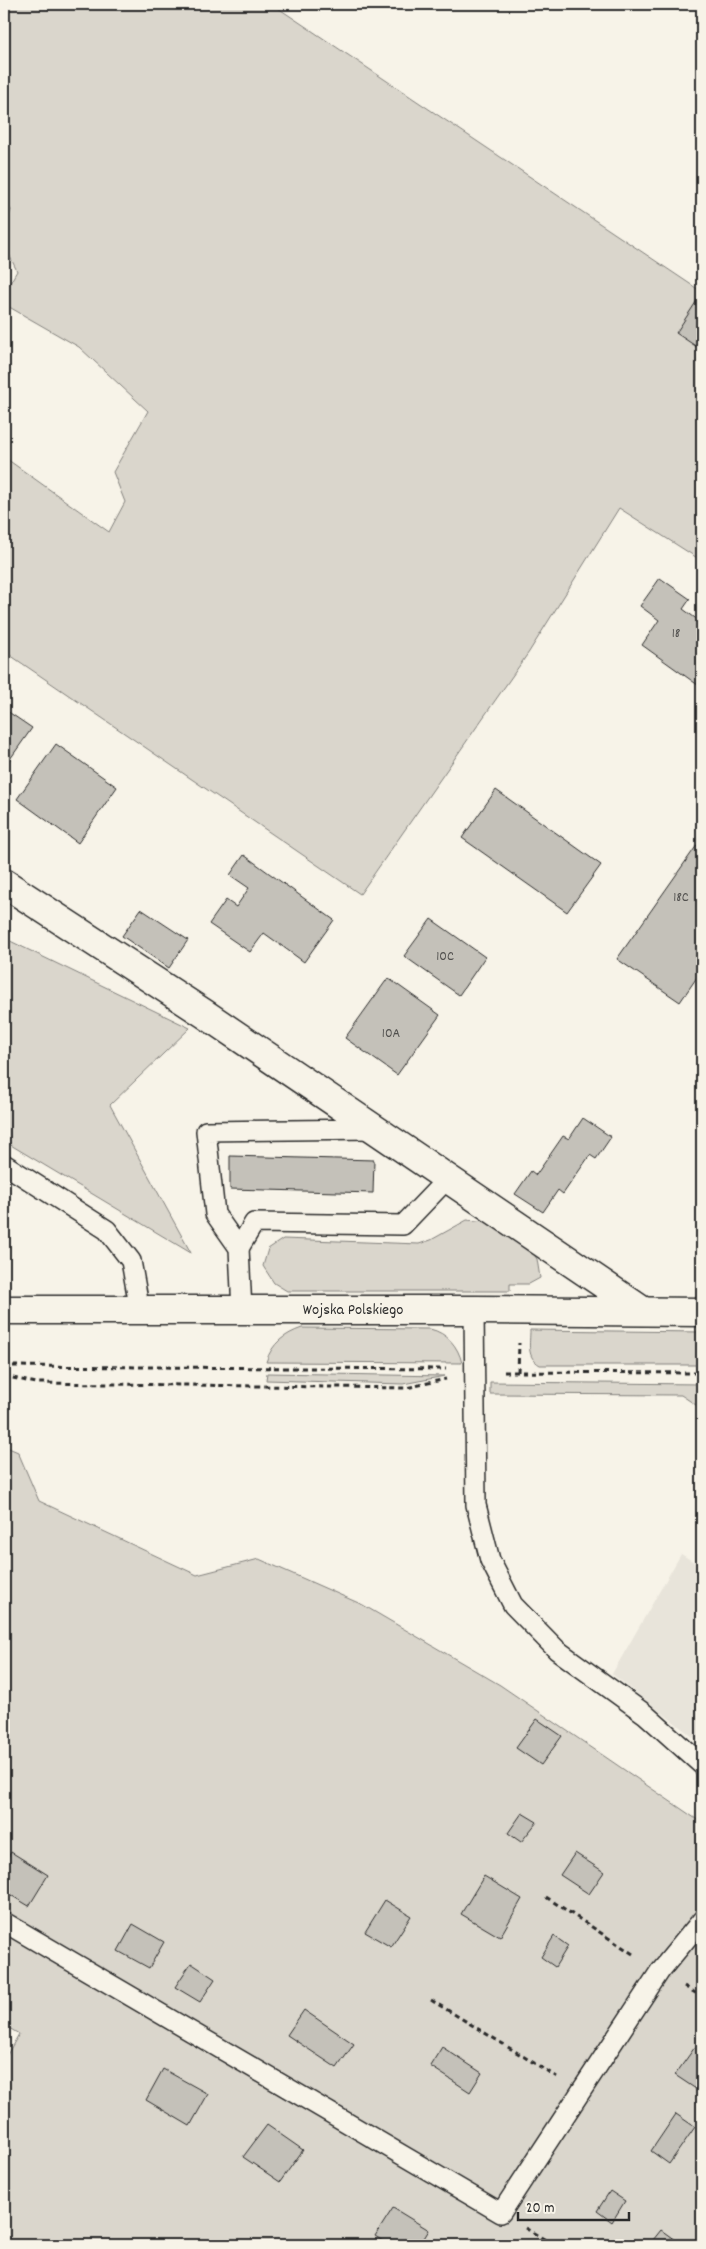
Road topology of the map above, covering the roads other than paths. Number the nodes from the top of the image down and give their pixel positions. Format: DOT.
graph roads {
  1 [pos="4,883"];
  2 [pos="374,1129"];
  3 [pos="4,1164"];
  4 [pos="447,1179"];
  5 [pos="239,1248"];
  6 [pos="4,1310"];
  7 [pos="242,1310"];
  8 [pos="474,1310"];
  9 [pos="140,1311"];
  10 [pos="643,1312"];
  11 [pos="702,1312"];
  12 [pos="702,1765"];
  13 [pos="702,1920"];
  14 [pos="4,1922"];
  1 -- 2 [label="street"];
  2 -- 4 [label="street"];
  2 -- 5 [label="lane"];
  3 -- 9 [label="lane"];
  4 -- 5 [label="lane"];
  4 -- 10 [label="street"];
  5 -- 7 [label="lane"];
  6 -- 9 [label="street, Wojska Polskiego"];
  7 -- 8 [label="street, Wojska Polskiego"];
  7 -- 9 [label="street, Wojska Polskiego"];
  8 -- 10 [label="street, Wojska Polskiego"];
  8 -- 12 [label="lane"];
  10 -- 11 [label="street, Wojska Polskiego"];
  13 -- 14 [label="lane"];
}
